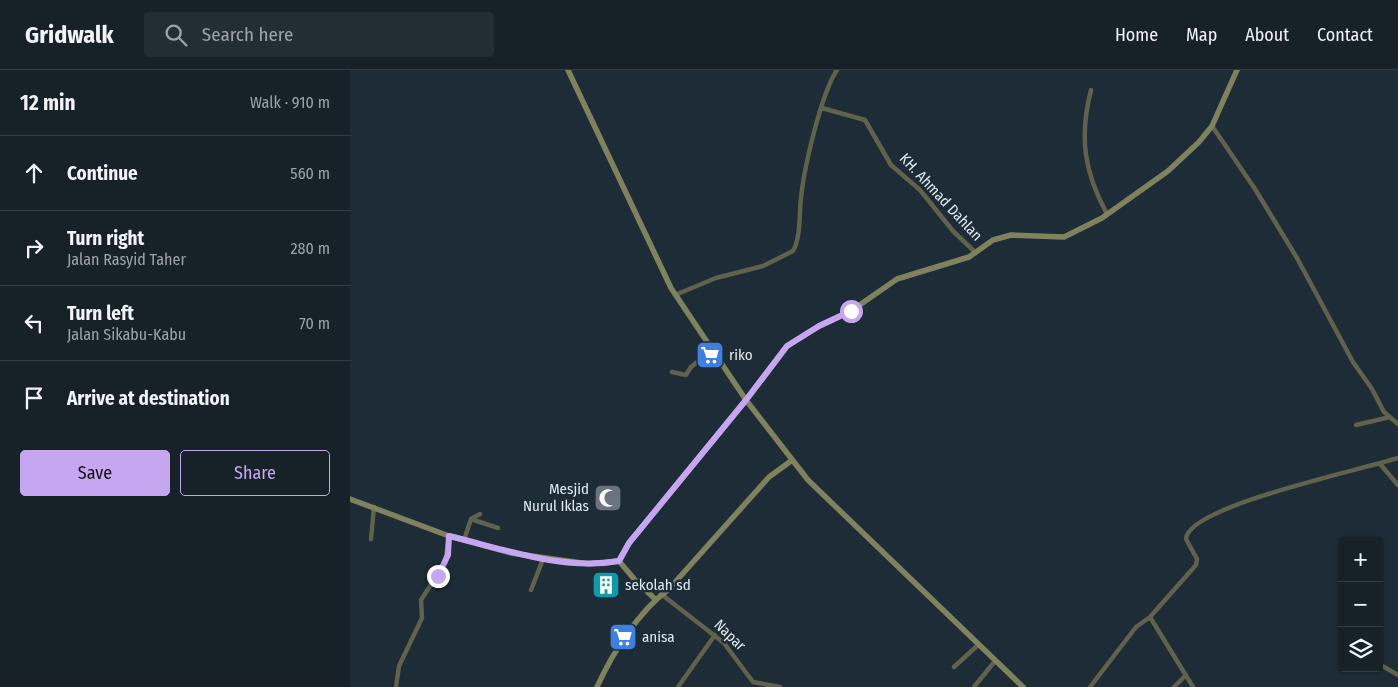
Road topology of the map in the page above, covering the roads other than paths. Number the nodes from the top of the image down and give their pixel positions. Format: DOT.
graph roads {
  1 [pos="568,70"];
  2 [pos="837,70"];
  3 [pos="1237,70"];
  4 [pos="1091,90"];
  5 [pos="822,108"];
  6 [pos="1212,126"];
  7 [pos="1107,214"];
  8 [pos="976,253"];
  9 [pos="675,295"];
  10 [pos="712,350"];
  11 [pos="672,372"];
  12 [pos="746,400"];
  13 [pos="1390,417"];
  14 [pos="1398,424"];
  15 [pos="1356,425"];
  16 [pos="1398,458"];
  17 [pos="791,462"];
  18 [pos="1380,464"];
  19 [pos="1398,485"];
  20 [pos="350,499"];
  21 [pos="374,507"];
  22 [pos="480,514"];
  23 [pos="472,519"];
  24 [pos="498,528"];
  25 [pos="449,536"];
  26 [pos="371,539"];
  27 [pos="464,540"];
  28 [pos="543,558"];
  29 [pos="619,561"];
  30 [pos="531,590"];
  31 [pos="661,594"];
  32 [pos="655,599"];
  33 [pos="1150,617"];
  34 [pos="714,635"];
  35 [pos="978,646"];
  36 [pos="995,661"];
  37 [pos="1383,666"];
  38 [pos="954,667"];
  39 [pos="1398,675"];
  40 [pos="1185,676"];
  41 [pos="1091,686"];
  42 [pos="396,687"];
  43 [pos="597,687"];
  44 [pos="678,687"];
  45 [pos="780,687"];
  46 [pos="974,687"];
  47 [pos="1023,687"];
  48 [pos="1174,687"];
  49 [pos="1193,687"];
  1 -- 9 [label="street"];
  2 -- 5 [label="street"];
  3 -- 6 [label="street"];
  4 -- 7 [label="street"];
  5 -- 8 [label="street, KH. Ahmad Dahlan"];
  5 -- 9 [label="street"];
  6 -- 7 [label="street"];
  6 -- 13 [label="street"];
  7 -- 8 [label="street"];
  8 -- 12 [label="street"];
  9 -- 10 [label="street"];
  10 -- 11 [label="street"];
  10 -- 12 [label="street"];
  12 -- 17 [label="street"];
  12 -- 29 [label="street"];
  13 -- 14 [label="street"];
  13 -- 15 [label="street"];
  16 -- 18 [label="street"];
  17 -- 31 [label="street"];
  17 -- 35 [label="street"];
  18 -- 19 [label="street"];
  18 -- 33 [label="street"];
  20 -- 21 [label="street"];
  21 -- 25 [label="street"];
  21 -- 26 [label="street"];
  22 -- 23 [label="street"];
  23 -- 24 [label="street"];
  23 -- 27 [label="street"];
  25 -- 27 [label="street"];
  25 -- 42 [label="street"];
  27 -- 28 [label="street"];
  28 -- 29 [label="street"];
  28 -- 30 [label="street"];
  29 -- 32 [label="street"];
  31 -- 32 [label="street"];
  31 -- 34 [label="street, Napar"];
  32 -- 43 [label="street"];
  33 -- 40 [label="street"];
  33 -- 41 [label="street"];
  34 -- 44 [label="street"];
  34 -- 45 [label="street, Napar"];
  35 -- 36 [label="street"];
  35 -- 38 [label="street"];
  36 -- 46 [label="street"];
  36 -- 47 [label="street"];
  37 -- 39 [label="street"];
  40 -- 48 [label="street"];
  40 -- 49 [label="street"];
}
